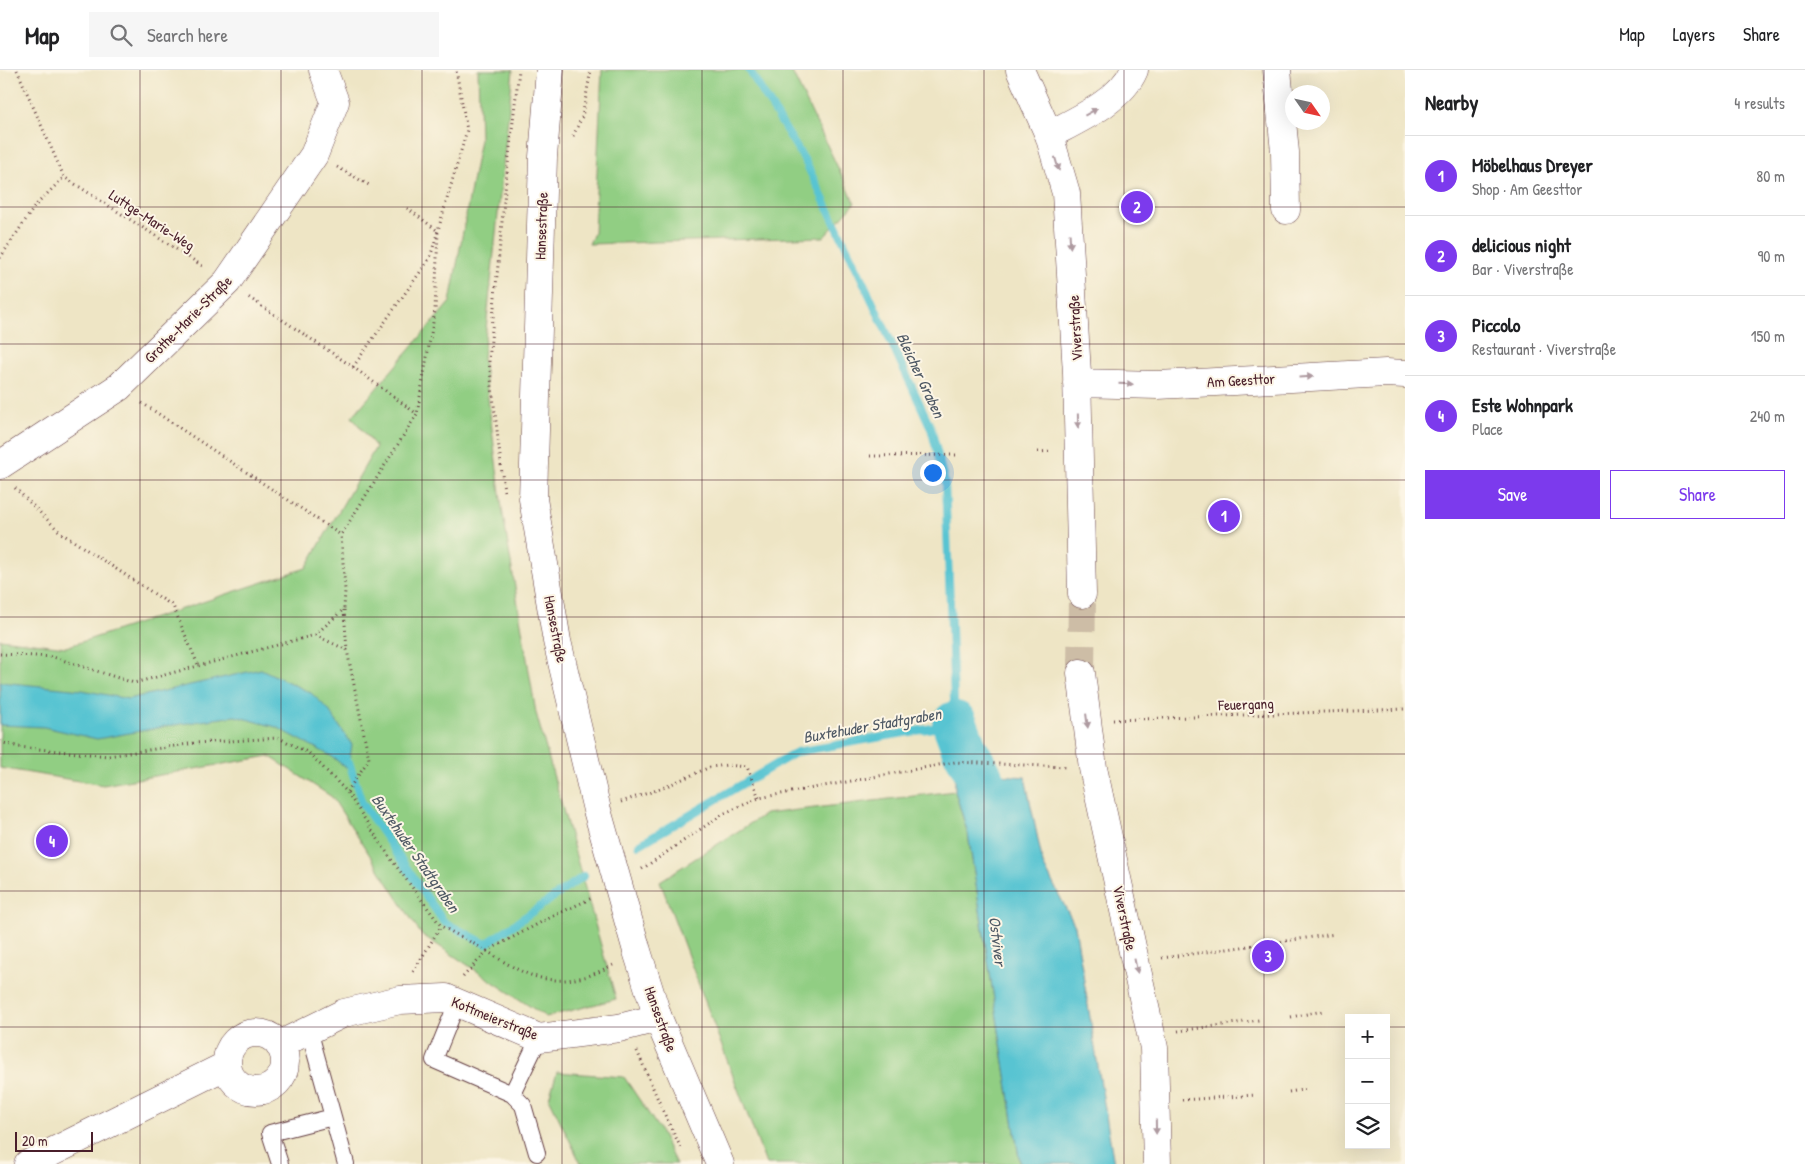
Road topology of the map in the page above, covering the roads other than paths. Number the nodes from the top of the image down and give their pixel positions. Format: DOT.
graph roads {
  1 [pos="323,70"];
  2 [pos="550,70"];
  3 [pos="1020,70"];
  4 [pos="1134,70"];
  5 [pos="1277,70"];
  6 [pos="1049,135"];
  7 [pos="1286,210"];
  8 [pos="1405,374"];
  9 [pos="1078,383"];
  10 [pos="7,476"];
  11 [pos="1082,594"];
  12 [pos="1081,673"];
  13 [pos="452,1000"];
  14 [pos="658,1018"];
  15 [pos="309,1030"];
  16 [pos="539,1038"];
  17 [pos="279,1045"];
  18 [pos="227,1065"];
  19 [pos="512,1094"];
  20 [pos="334,1117"];
  21 [pos="537,1153"];
  22 [pos="28,1164"];
  23 [pos="280,1164"];
  24 [pos="346,1164"];
  25 [pos="720,1164"];
  26 [pos="1157,1164"];
  1 -- 10 [label="street, Grothe-Marie-Straße"];
  2 -- 14 [label="street, Hansestraße"];
  3 -- 6 [label="street, Viverstraße"];
  6 -- 4 [label="street, one-way"];
  5 -- 7 [label="street"];
  6 -- 9 [label="street, Viverstraße, one-way"];
  9 -- 8 [label="street, Am Geesttor, one-way"];
  9 -- 11 [label="street, Viverstraße, one-way"];
  12 -- 26 [label="street, Viverstraße, one-way"];
  13 -- 15 [label="street, Kottmeierstraße"];
  13 -- 16 [label="street, Kottmeierstraße"];
  13 -- 19 [label="lane"];
  14 -- 16 [label="street, Kottmeierstraße"];
  14 -- 25 [label="street, Hansestraße"];
  15 -- 17 [label="street, Kottmeierstraße"];
  15 -- 20 [label="lane"];
  16 -- 19 [label="lane"];
  17 -- 18 [label="street"];
  17 -- 18 [label="street"];
  18 -- 22 [label="street"];
  19 -- 21 [label="lane"];
  20 -- 23 [label="lane"];
  20 -- 24 [label="lane"];
}
